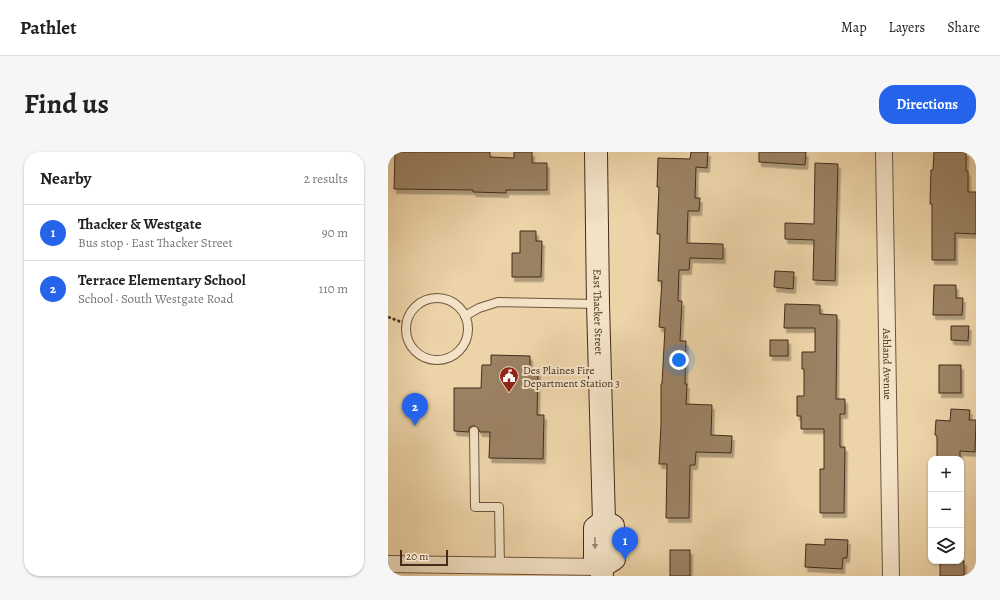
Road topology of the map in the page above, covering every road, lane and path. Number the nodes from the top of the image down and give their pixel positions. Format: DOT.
graph roads {
  1 [pos="596,152"];
  2 [pos="884,152"];
  3 [pos="598,304"];
  4 [pos="465,316"];
  5 [pos="388,317"];
  6 [pos="406,324"];
  7 [pos="474,430"];
  8 [pos="388,564"];
  9 [pos="500,566"];
  10 [pos="601,572"];
  11 [pos="891,576"];
  1 -- 3 [label="main road, East Thacker Street"];
  2 -- 11 [label="street, Ashland Avenue"];
  3 -- 4 [label="lane"];
  3 -- 10 [label="main road, East Thacker Street"];
  4 -- 6 [label="lane"];
  4 -- 6 [label="lane"];
  5 -- 6 [label="path"];
  7 -- 9 [label="lane"];
  8 -- 9 [label="street"];
  9 -- 10 [label="street"];
}
